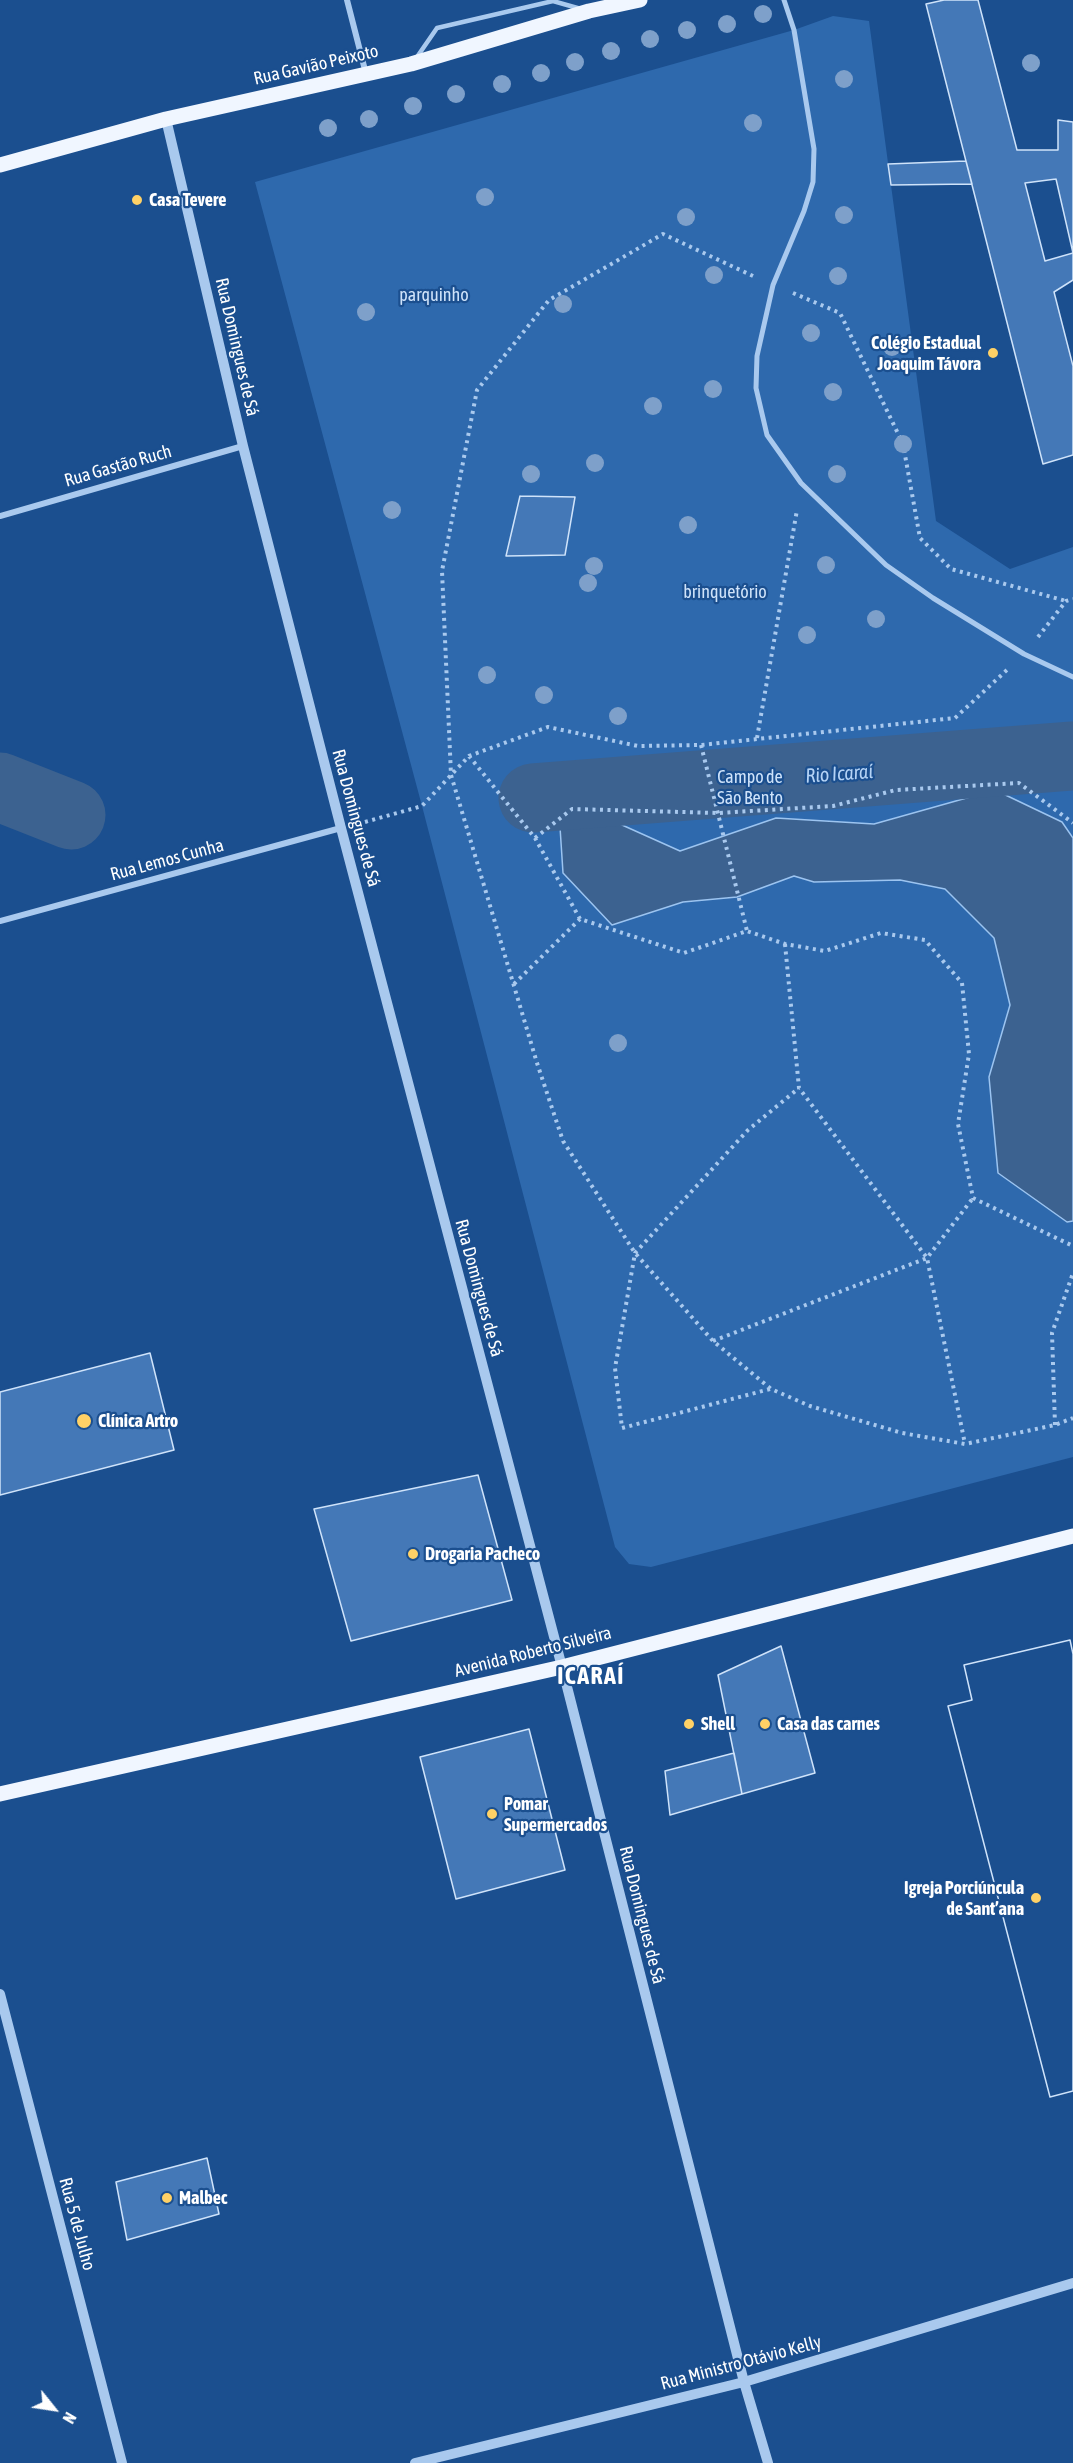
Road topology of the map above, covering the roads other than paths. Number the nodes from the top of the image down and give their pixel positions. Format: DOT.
graph roads {
  1 [pos="346,0"];
  2 [pos="640,0"];
  3 [pos="784,0"];
  4 [pos="589,11"];
  5 [pos="411,64"];
  6 [pos="366,74"];
  7 [pos="166,119"];
  8 [pos="0,165"];
  9 [pos="243,446"];
  10 [pos="0,516"];
  11 [pos="1073,677"];
  12 [pos="341,828"];
  13 [pos="0,921"];
  14 [pos="1073,1536"];
  15 [pos="562,1666"];
  16 [pos="0,1794"];
  17 [pos="0,1994"];
  18 [pos="1073,2283"];
  19 [pos="744,2382"];
  20 [pos="122,2463"];
  21 [pos="415,2463"];
  22 [pos="768,2463"];
  1 -- 6 [label="street"];
  2 -- 4 [label="main road, Rua Gavião Peixoto"];
  3 -- 11 [label="street"];
  4 -- 5 [label="main road, Rua Gavião Peixoto"];
  4 -- 5 [label="lane"];
  5 -- 6 [label="main road, Rua Gavião Peixoto"];
  6 -- 7 [label="main road, Rua Gavião Peixoto"];
  7 -- 8 [label="main road, Rua Gavião Peixoto"];
  7 -- 9 [label="street, Rua Domingues de Sá"];
  9 -- 10 [label="street, Rua Gastão Ruch"];
  9 -- 12 [label="street, Rua Domingues de Sá"];
  12 -- 13 [label="street, Rua Lemos Cunha"];
  12 -- 15 [label="street, Rua Domingues de Sá"];
  14 -- 15 [label="main road, Avenida Roberto Silveira"];
  15 -- 16 [label="main road, Avenida Roberto Silveira"];
  15 -- 19 [label="street, Rua Domingues de Sá"];
  17 -- 20 [label="street, Rua 5 de Julho"];
  18 -- 19 [label="street, Rua Ministro Otávio Kelly"];
  19 -- 21 [label="street, Rua Ministro Otávio Kelly"];
  19 -- 22 [label="street, Rua Domingues de Sá"];
}
